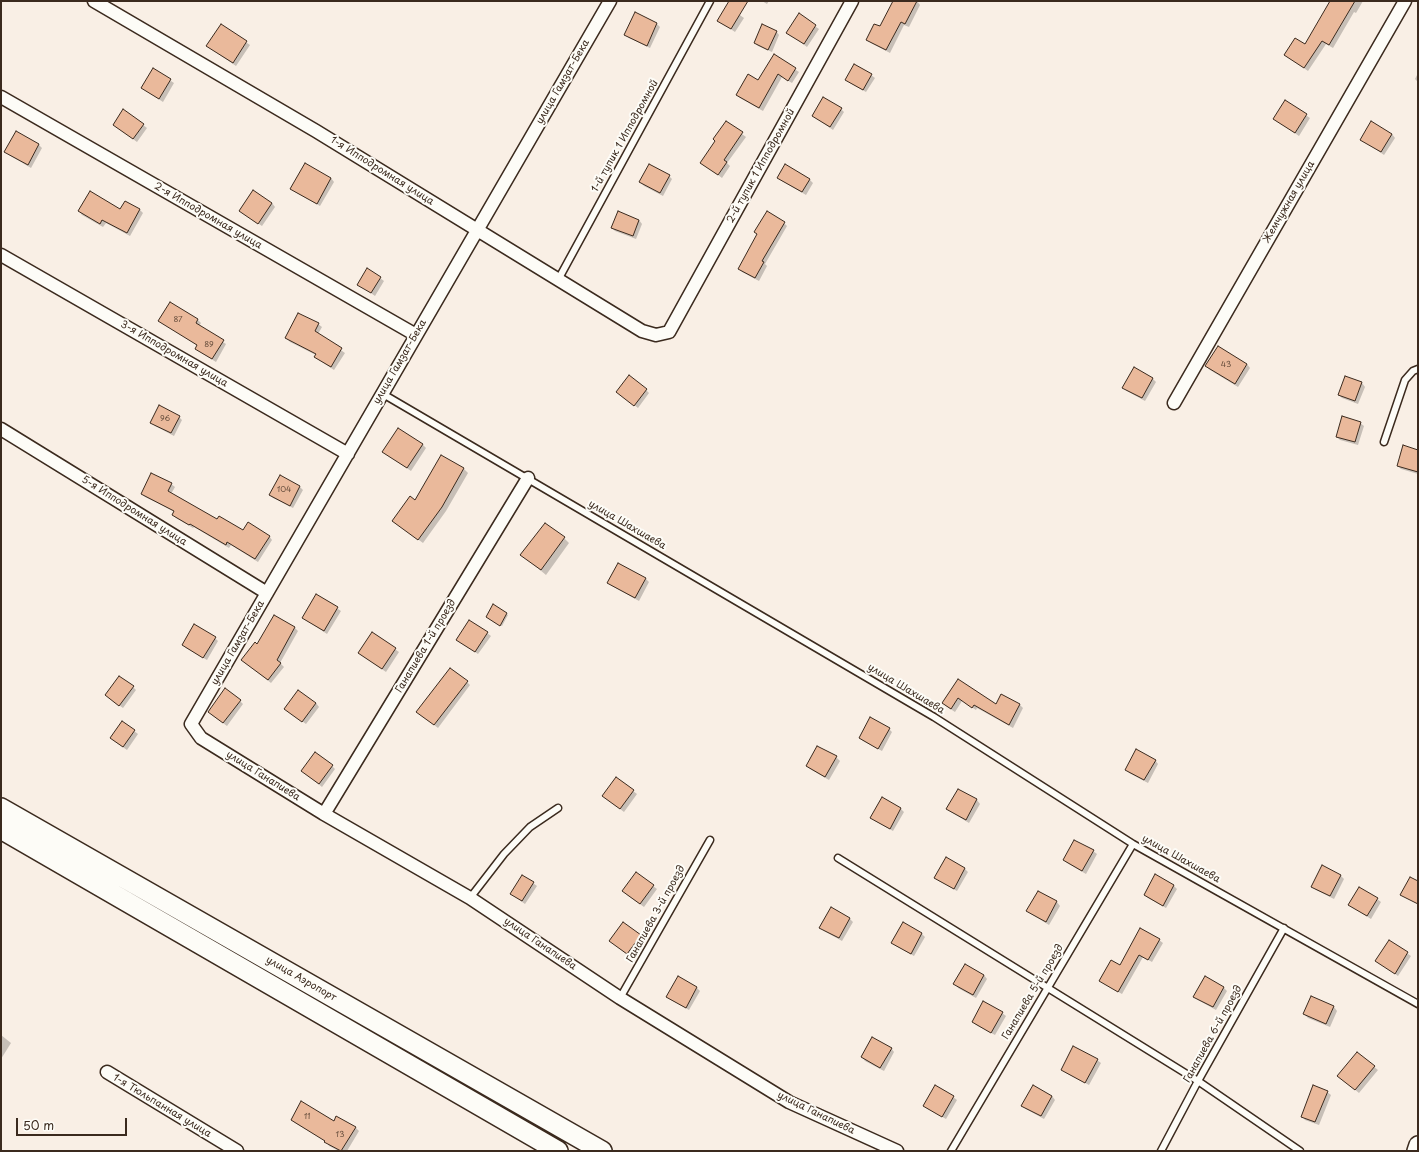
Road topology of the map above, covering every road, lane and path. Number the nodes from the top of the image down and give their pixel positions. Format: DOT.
graph roads {
  1 [pos="94,1"];
  2 [pos="610,1"];
  3 [pos="710,1"];
  4 [pos="852,1"];
  5 [pos="1405,1"];
  6 [pos="1,97"];
  7 [pos="477,230"];
  8 [pos="1,254"];
  9 [pos="558,280"];
  10 [pos="669,332"];
  11 [pos="416,335"];
  12 [pos="1418,369"];
  13 [pos="383,394"];
  14 [pos="1174,403"];
  15 [pos="1,429"];
  16 [pos="1384,442"];
  17 [pos="348,454"];
  18 [pos="528,478"];
  19 [pos="267,593"];
  20 [pos="191,724"];
  21 [pos="1,808"];
  22 [pos="558,808"];
  23 [pos="324,814"];
  24 [pos="1,829"];
  25 [pos="710,840"];
  26 [pos="1133,844"];
  27 [pos="838,858"];
  28 [pos="470,898"];
  29 [pos="1284,928"];
  30 [pos="1048,987"];
  31 [pos="620,998"];
  32 [pos="1418,1004"];
  33 [pos="107,1072"];
  34 [pos="1198,1081"];
  35 [pos="1418,1145"];
  36 [pos="237,1151"];
  37 [pos="558,1151"];
  38 [pos="602,1151"];
  39 [pos="897,1151"];
  40 [pos="951,1151"];
  41 [pos="1161,1151"];
  42 [pos="1300,1151"];
  43 [pos="1416,1151"];
  1 -- 7 [label="street, 1-я Ипподромная улица"];
  2 -- 7 [label="street, улица Гамзат-Бека"];
  3 -- 9 [label="lane, 1-й тупик 1 Ипподромной"];
  4 -- 10 [label="street, 2-й тупик 1 Ипподромной"];
  5 -- 14 [label="street, Жемчужная улица"];
  6 -- 11 [label="street, 2-я Ипподромная улица"];
  7 -- 9 [label="street, 1-я Ипподромная улица"];
  7 -- 11 [label="street, улица Гамзат-Бека"];
  8 -- 17 [label="street, 3-я Ипподромная улица"];
  9 -- 10 [label="street, 1-я Ипподромная улица"];
  11 -- 13 [label="street, улица Гамзат-Бека"];
  12 -- 16 [label="lane"];
  13 -- 17 [label="street, улица Гамзат-Бека"];
  13 -- 18 [label="lane, улица Шахшаева"];
  15 -- 19 [label="street, 5-я Ипподромная улица"];
  17 -- 19 [label="street, улица Гамзат-Бека"];
  18 -- 23 [label="street, Ганапиева 1-й проезд"];
  18 -- 26 [label="lane, улица Шахшаева"];
  19 -- 20 [label="street, улица Гамзат-Бека"];
  20 -- 23 [label="street, улица Ганапиева"];
  21 -- 38 [label="main road, улица Аэропорт"];
  22 -- 28 [label="lane"];
  23 -- 28 [label="street, улица Ганапиева"];
  24 -- 37 [label="main road, улица Аэропорт"];
  25 -- 31 [label="lane, Ганапиева 3-й проезд"];
  26 -- 29 [label="lane, улица Шахшаева"];
  26 -- 30 [label="lane, Ганапиева 5-й проезд"];
  27 -- 30 [label="lane"];
  28 -- 31 [label="street, улица Ганапиева"];
  29 -- 32 [label="lane, улица Шахшаева"];
  29 -- 34 [label="lane, Ганапиева 6-й проезд"];
  30 -- 34 [label="lane"];
  30 -- 40 [label="lane, Ганапиева 5-й проезд"];
  31 -- 39 [label="street, улица Ганапиева"];
  33 -- 36 [label="street, 1-я Тюльпанная улица"];
  34 -- 41 [label="lane, Ганапиева 6-й проезд"];
  34 -- 42 [label="lane"];
  35 -- 43 [label="main road"];
}
